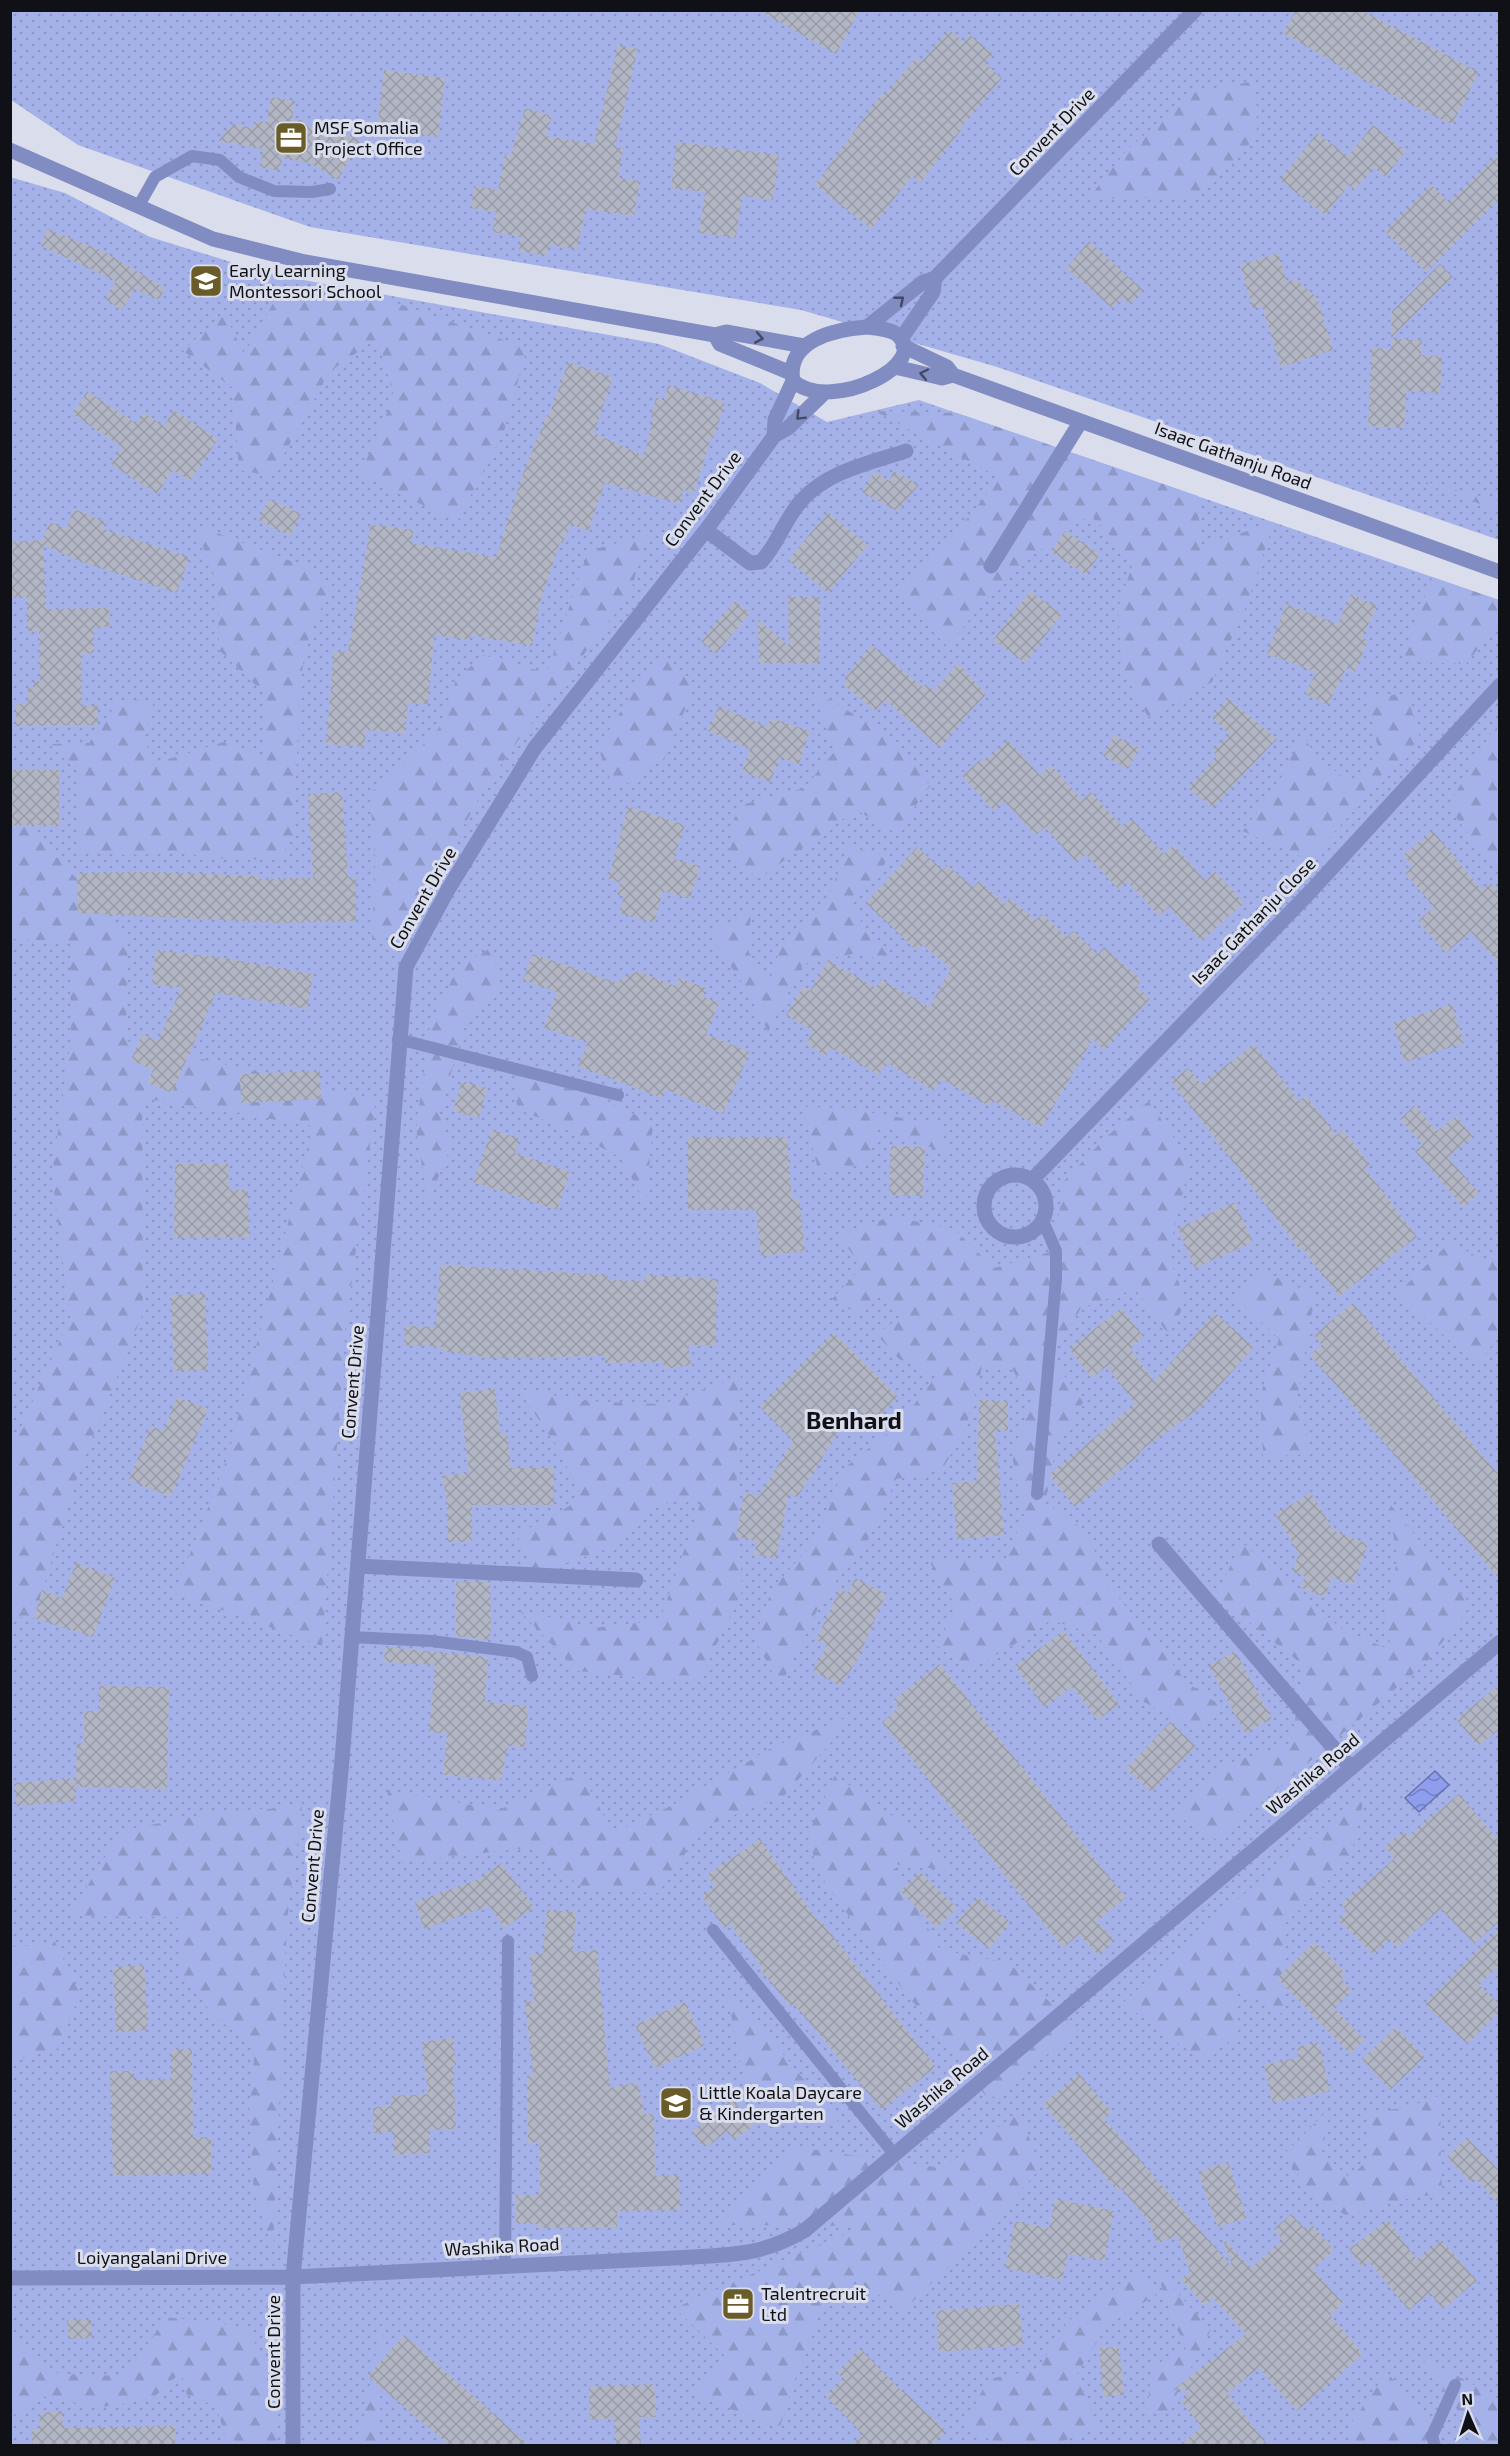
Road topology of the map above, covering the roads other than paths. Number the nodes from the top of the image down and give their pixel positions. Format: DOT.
graph roads {
  1 [pos="1195,10"];
  2 [pos="10,150"];
  3 [pos="330,189"];
  4 [pos="138,207"];
  5 [pos="935,278"];
  6 [pos="867,327"];
  7 [pos="715,335"];
  8 [pos="902,343"];
  9 [pos="804,346"];
  10 [pos="896,367"];
  11 [pos="953,375"];
  12 [pos="792,377"];
  13 [pos="824,393"];
  14 [pos="1081,421"];
  15 [pos="774,436"];
  16 [pos="906,452"];
  17 [pos="706,530"];
  18 [pos="991,566"];
  19 [pos="1500,573"];
  20 [pos="1500,685"];
  21 [pos="398,1039"];
  22 [pos="618,1095"];
  23 [pos="1033,1179"];
  24 [pos="1043,1221"];
  25 [pos="1037,1494"];
  26 [pos="1159,1544"];
  27 [pos="358,1566"];
  28 [pos="636,1580"];
  29 [pos="351,1637"];
  30 [pos="1500,1642"];
  31 [pos="532,1676"];
  32 [pos="1350,1767"];
  33 [pos="714,1929"];
  34 [pos="508,1941"];
  35 [pos="894,2154"];
  36 [pos="505,2267"];
  37 [pos="294,2277"];
  38 [pos="10,2278"];
  39 [pos="1455,2385"];
  40 [pos="293,2445"];
  41 [pos="1435,2445"];
  1 -- 5 [label="street, Convent Drive"];
  2 -- 4 [label="street"];
  3 -- 4 [label="lane"];
  4 -- 7 [label="street"];
  6 -- 5 [label="street, one-way"];
  5 -- 8 [label="street"];
  6 -- 8 [label="street"];
  6 -- 9 [label="street"];
  7 -- 9 [label="street, one-way"];
  7 -- 12 [label="street"];
  8 -- 10 [label="street"];
  8 -- 11 [label="street"];
  9 -- 12 [label="street, Convent Drive"];
  11 -- 10 [label="street, one-way"];
  10 -- 13 [label="street"];
  11 -- 14 [label="street, Isaac Gathanju Road"];
  12 -- 13 [label="street"];
  12 -- 15 [label="street, Convent Drive"];
  13 -- 15 [label="street, Convent Drive, one-way"];
  14 -- 18 [label="street"];
  14 -- 19 [label="street, Isaac Gathanju Road"];
  15 -- 17 [label="street, Convent Drive"];
  16 -- 17 [label="street"];
  17 -- 21 [label="street, Convent Drive"];
  20 -- 23 [label="street, Isaac Gathanju Close"];
  21 -- 22 [label="lane"];
  21 -- 27 [label="street, Convent Drive"];
  23 -- 24 [label="street"];
  23 -- 24 [label="street"];
  24 -- 25 [label="lane"];
  26 -- 32 [label="street"];
  27 -- 28 [label="street"];
  27 -- 29 [label="street, Convent Drive"];
  29 -- 31 [label="lane"];
  29 -- 37 [label="street, Convent Drive"];
  30 -- 32 [label="street, Washika Road"];
  32 -- 35 [label="street, Washika Road"];
  33 -- 35 [label="lane"];
  34 -- 36 [label="lane"];
  35 -- 36 [label="street, Washika Road"];
  36 -- 37 [label="street, Washika Road"];
  37 -- 38 [label="street, Loiyangalani Drive"];
  37 -- 40 [label="street, Convent Drive"];
  39 -- 41 [label="lane"];
}
